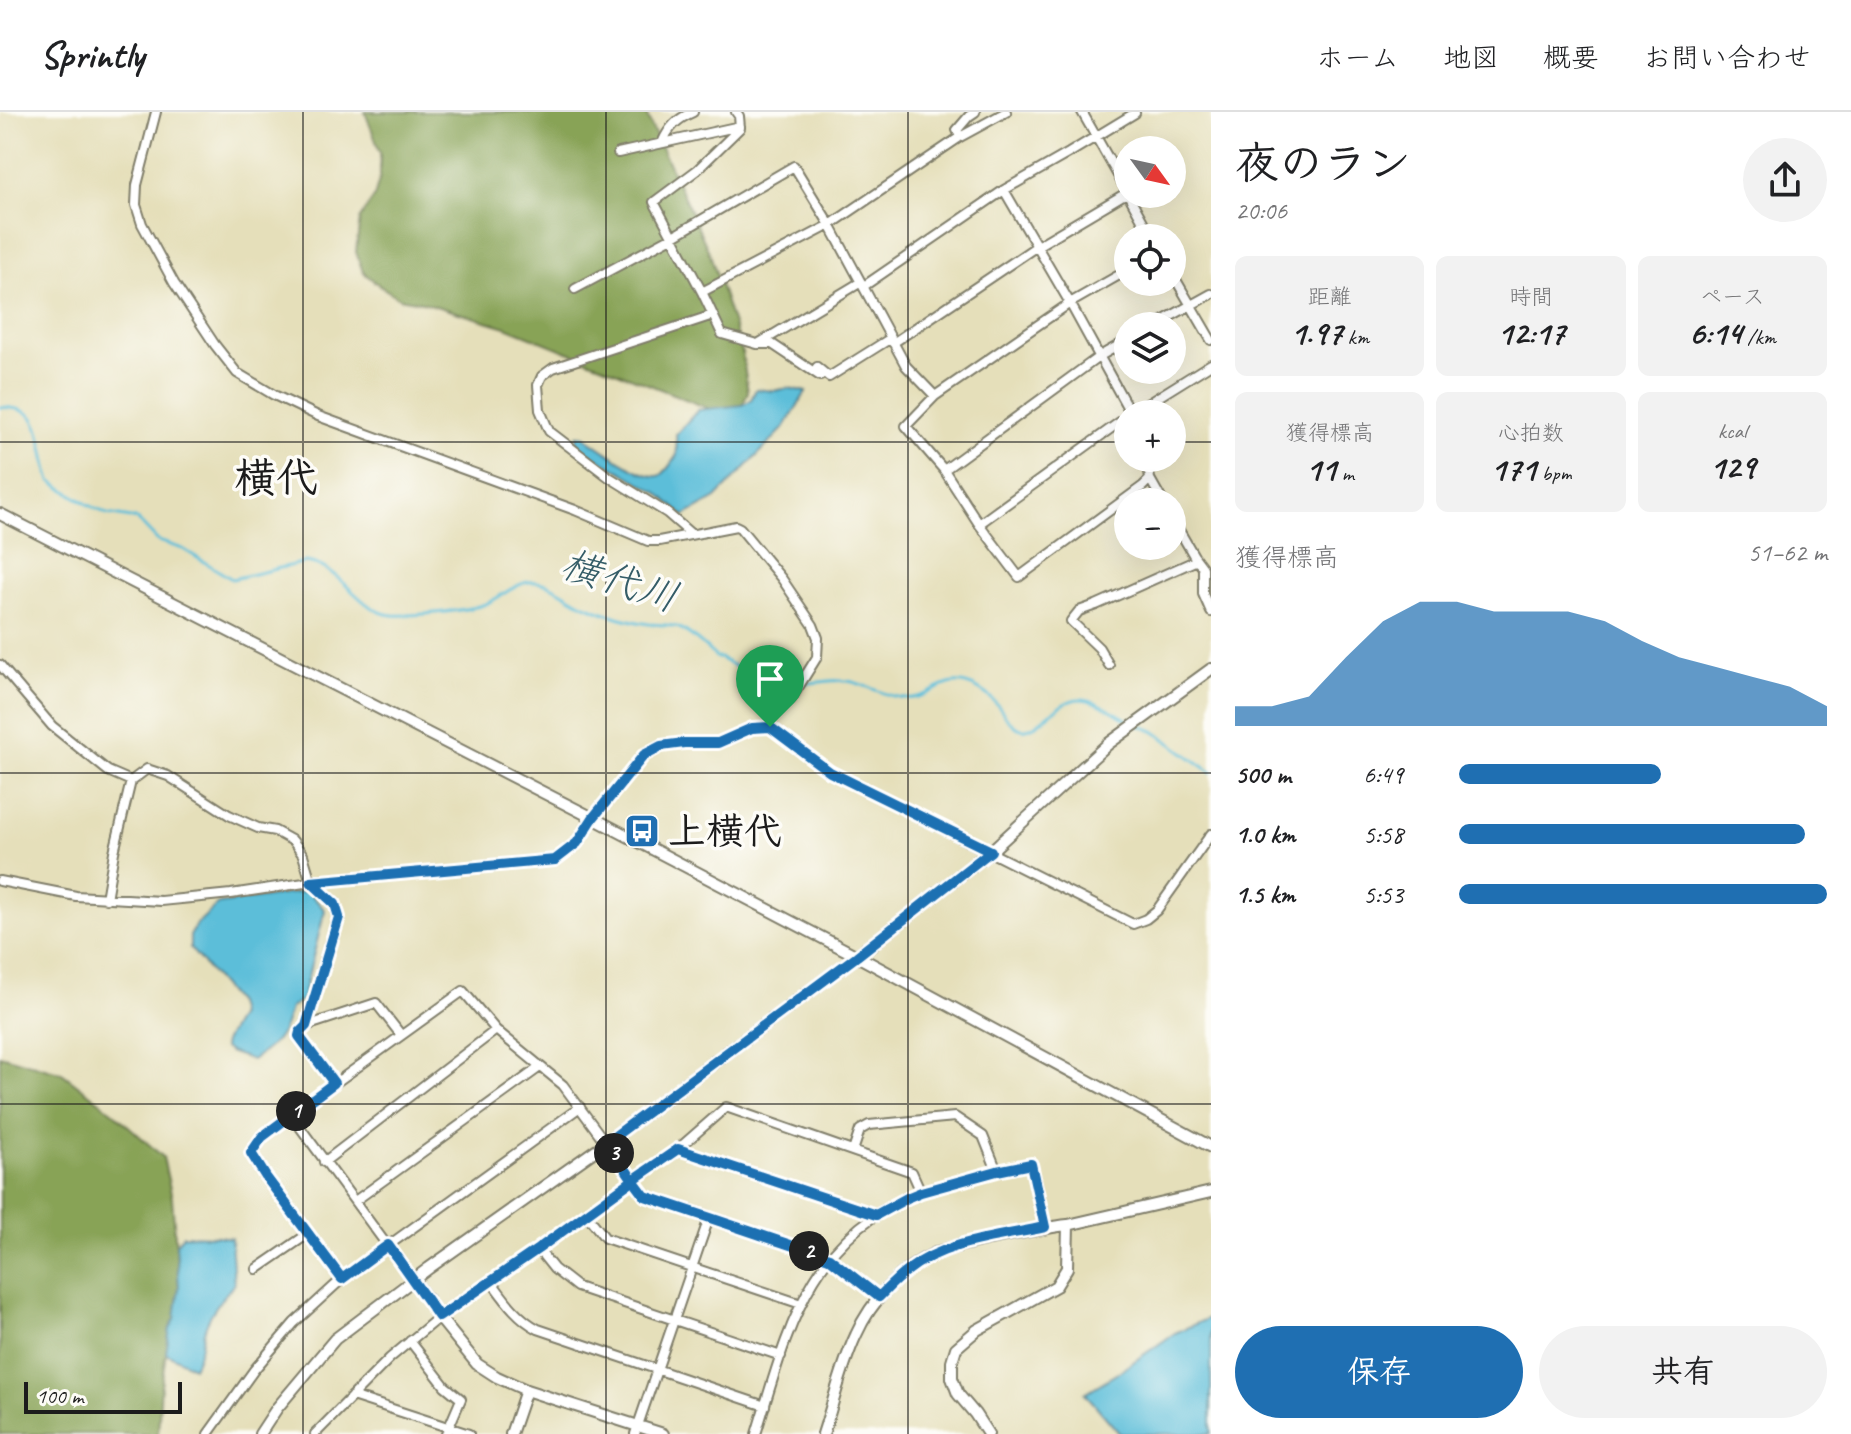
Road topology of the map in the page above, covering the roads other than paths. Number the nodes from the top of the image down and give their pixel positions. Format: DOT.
graph roads {
  1 [pos="156,112"];
  2 [pos="693,112"];
  3 [pos="736,112"];
  4 [pos="975,112"];
  5 [pos="1006,112"];
  6 [pos="1082,112"];
  7 [pos="1135,112"];
  8 [pos="740,126"];
  9 [pos="960,137"];
  10 [pos="1097,137"];
  11 [pos="662,143"];
  12 [pos="618,153"];
  13 [pos="1114,168"];
  14 [pos="1004,190"];
  15 [pos="1114,201"];
  16 [pos="830,225"];
  17 [pos="672,237"];
  18 [pos="1037,246"];
  19 [pos="1114,278"];
  20 [pos="862,284"];
  21 [pos="575,289"];
  22 [pos="702,292"];
  23 [pos="1211,294"];
  24 [pos="1185,296"];
  25 [pos="1070,303"];
  26 [pos="1190,305"];
  27 [pos="1178,312"];
  28 [pos="713,315"];
  29 [pos="892,340"];
  30 [pos="1211,340"];
  31 [pos="757,344"];
  32 [pos="1114,348"];
  33 [pos="1100,356"];
  34 [pos="1211,364"];
  35 [pos="935,396"];
  36 [pos="1123,400"];
  37 [pos="1153,400"];
  38 [pos="1114,426"];
  39 [pos="944,470"];
  40 [pos="1149,472"];
  41 [pos="1150,479"];
  42 [pos="1155,488"];
  43 [pos="0,514"];
  44 [pos="979,524"];
  45 [pos="691,534"];
  46 [pos="1186,542"];
  47 [pos="1197,560"];
  48 [pos="1211,612"];
  49 [pos="0,665"];
  50 [pos="1109,665"];
  51 [pos="1211,669"];
  52 [pos="770,727"];
  53 [pos="131,781"];
  54 [pos="593,818"];
  55 [pos="1211,834"];
  56 [pos="991,851"];
  57 [pos="0,881"];
  58 [pos="311,882"];
  59 [pos="106,899"];
  60 [pos="857,956"];
  61 [pos="306,1026"];
  62 [pos="496,1030"];
  63 [pos="401,1035"];
  64 [pos="540,1067"];
  65 [pos="334,1083"];
  66 [pos="580,1107"];
  67 [pos="291,1115"];
  68 [pos="607,1142"];
  69 [pos="1211,1147"];
  70 [pos="678,1149"];
  71 [pos="853,1151"];
  72 [pos="324,1162"];
  73 [pos="997,1171"];
  74 [pos="633,1180"];
  75 [pos="921,1192"];
  76 [pos="1211,1192"];
  77 [pos="355,1201"];
  78 [pos="586,1214"];
  79 [pos="876,1215"];
  80 [pos="709,1218"];
  81 [pos="1068,1225"];
  82 [pos="1045,1227"];
  83 [pos="308,1234"];
  84 [pos="390,1248"];
  85 [pos="538,1249"];
  86 [pos="829,1258"];
  87 [pos="692,1268"];
  88 [pos="257,1269"];
  89 [pos="342,1279"];
  90 [pos="491,1281"];
  91 [pos="879,1297"];
  92 [pos="801,1304"];
  93 [pos="439,1317"];
  94 [pos="675,1320"];
  95 [pos="410,1341"];
  96 [pos="781,1356"];
  97 [pos="657,1370"];
  98 [pos="526,1390"];
  99 [pos="352,1396"];
  100 [pos="765,1406"];
  101 [pos="447,1430"];
  102 [pos="636,1430"];
  103 [pos="208,1434"];
  104 [pos="260,1434"];
  105 [pos="315,1434"];
  106 [pos="469,1434"];
  107 [pos="511,1434"];
  108 [pos="663,1434"];
  109 [pos="756,1434"];
  110 [pos="823,1434"];
  111 [pos="988,1434"];
  1 -- 45 [label="street"];
  2 -- 11 [label="street"];
  3 -- 8 [label="street"];
  4 -- 9 [label="street"];
  5 -- 9 [label="street"];
  6 -- 10 [label="street"];
  7 -- 10 [label="street"];
  8 -- 11 [label="street"];
  8 -- 17 [label="street"];
  9 -- 16 [label="street"];
  10 -- 13 [label="street"];
  10 -- 14 [label="street"];
  11 -- 12 [label="street"];
  14 -- 18 [label="street"];
  14 -- 20 [label="street"];
  15 -- 18 [label="street"];
  16 -- 17 [label="street"];
  16 -- 20 [label="street"];
  16 -- 22 [label="street"];
  17 -- 21 [label="street"];
  17 -- 22 [label="street"];
  18 -- 25 [label="street"];
  18 -- 29 [label="street"];
  19 -- 25 [label="street"];
  20 -- 29 [label="street"];
  20 -- 31 [label="street"];
  22 -- 28 [label="street"];
  23 -- 26 [label="street"];
  24 -- 26 [label="street"];
  25 -- 33 [label="street"];
  25 -- 35 [label="street"];
  26 -- 27 [label="street"];
  26 -- 30 [label="street"];
  28 -- 31 [label="street"];
  28 -- 45 [label="street"];
  29 -- 31 [label="street"];
  29 -- 35 [label="street"];
  32 -- 33 [label="street"];
  33 -- 36 [label="street"];
  33 -- 39 [label="street"];
  34 -- 37 [label="street"];
  35 -- 39 [label="street"];
  38 -- 44 [label="street"];
  39 -- 44 [label="street"];
  40 -- 41 [label="street"];
  41 -- 42 [label="street"];
  41 -- 44 [label="street"];
  43 -- 54 [label="street"];
  45 -- 52 [label="street"];
  46 -- 47 [label="street"];
  47 -- 48 [label="street"];
  47 -- 50 [label="street"];
  49 -- 53 [label="street"];
  51 -- 56 [label="street"];
  52 -- 54 [label="street"];
  52 -- 56 [label="street"];
  53 -- 58 [label="street"];
  53 -- 59 [label="street"];
  54 -- 58 [label="street"];
  54 -- 60 [label="street"];
  55 -- 56 [label="street"];
  56 -- 60 [label="street"];
  57 -- 59 [label="street"];
  58 -- 59 [label="street"];
  58 -- 61 [label="street"];
  60 -- 68 [label="street"];
  60 -- 69 [label="street"];
  61 -- 63 [label="street"];
  61 -- 65 [label="street"];
  62 -- 63 [label="street"];
  62 -- 64 [label="street"];
  62 -- 72 [label="street"];
  63 -- 65 [label="street"];
  64 -- 66 [label="street"];
  64 -- 77 [label="street"];
  65 -- 67 [label="street"];
  66 -- 68 [label="street"];
  66 -- 84 [label="street"];
  67 -- 72 [label="street"];
  67 -- 83 [label="street"];
  68 -- 74 [label="street"];
  68 -- 104 [label="street"];
  70 -- 71 [label="street"];
  70 -- 74 [label="street"];
  70 -- 79 [label="street"];
  71 -- 73 [label="street"];
  71 -- 75 [label="street"];
  72 -- 77 [label="street"];
  73 -- 75 [label="street"];
  73 -- 82 [label="street"];
  74 -- 78 [label="street"];
  74 -- 80 [label="street"];
  75 -- 79 [label="street"];
  76 -- 81 [label="street"];
  77 -- 84 [label="street"];
  78 -- 85 [label="street"];
  78 -- 87 [label="street"];
  79 -- 86 [label="street"];
  80 -- 86 [label="street"];
  80 -- 87 [label="street"];
  81 -- 82 [label="street"];
  81 -- 111 [label="street"];
  82 -- 91 [label="street"];
  83 -- 88 [label="street"];
  83 -- 89 [label="street"];
  84 -- 89 [label="street"];
  84 -- 93 [label="street, bridge"];
  85 -- 90 [label="street"];
  85 -- 94 [label="street"];
  86 -- 91 [label="street"];
  86 -- 92 [label="street"];
  87 -- 92 [label="street"];
  87 -- 94 [label="street"];
  89 -- 103 [label="street"];
  90 -- 93 [label="street"];
  90 -- 97 [label="street"];
  91 -- 110 [label="street"];
  92 -- 96 [label="street"];
  93 -- 95 [label="street"];
  93 -- 98 [label="street"];
  94 -- 96 [label="street"];
  94 -- 97 [label="street"];
  95 -- 99 [label="street"];
  95 -- 101 [label="street"];
  96 -- 100 [label="street"];
  97 -- 100 [label="street"];
  97 -- 102 [label="street"];
  98 -- 102 [label="street"];
  98 -- 107 [label="street"];
  99 -- 101 [label="street"];
  99 -- 105 [label="street"];
  100 -- 109 [label="street"];
  101 -- 106 [label="street"];
  102 -- 108 [label="street"];
}
